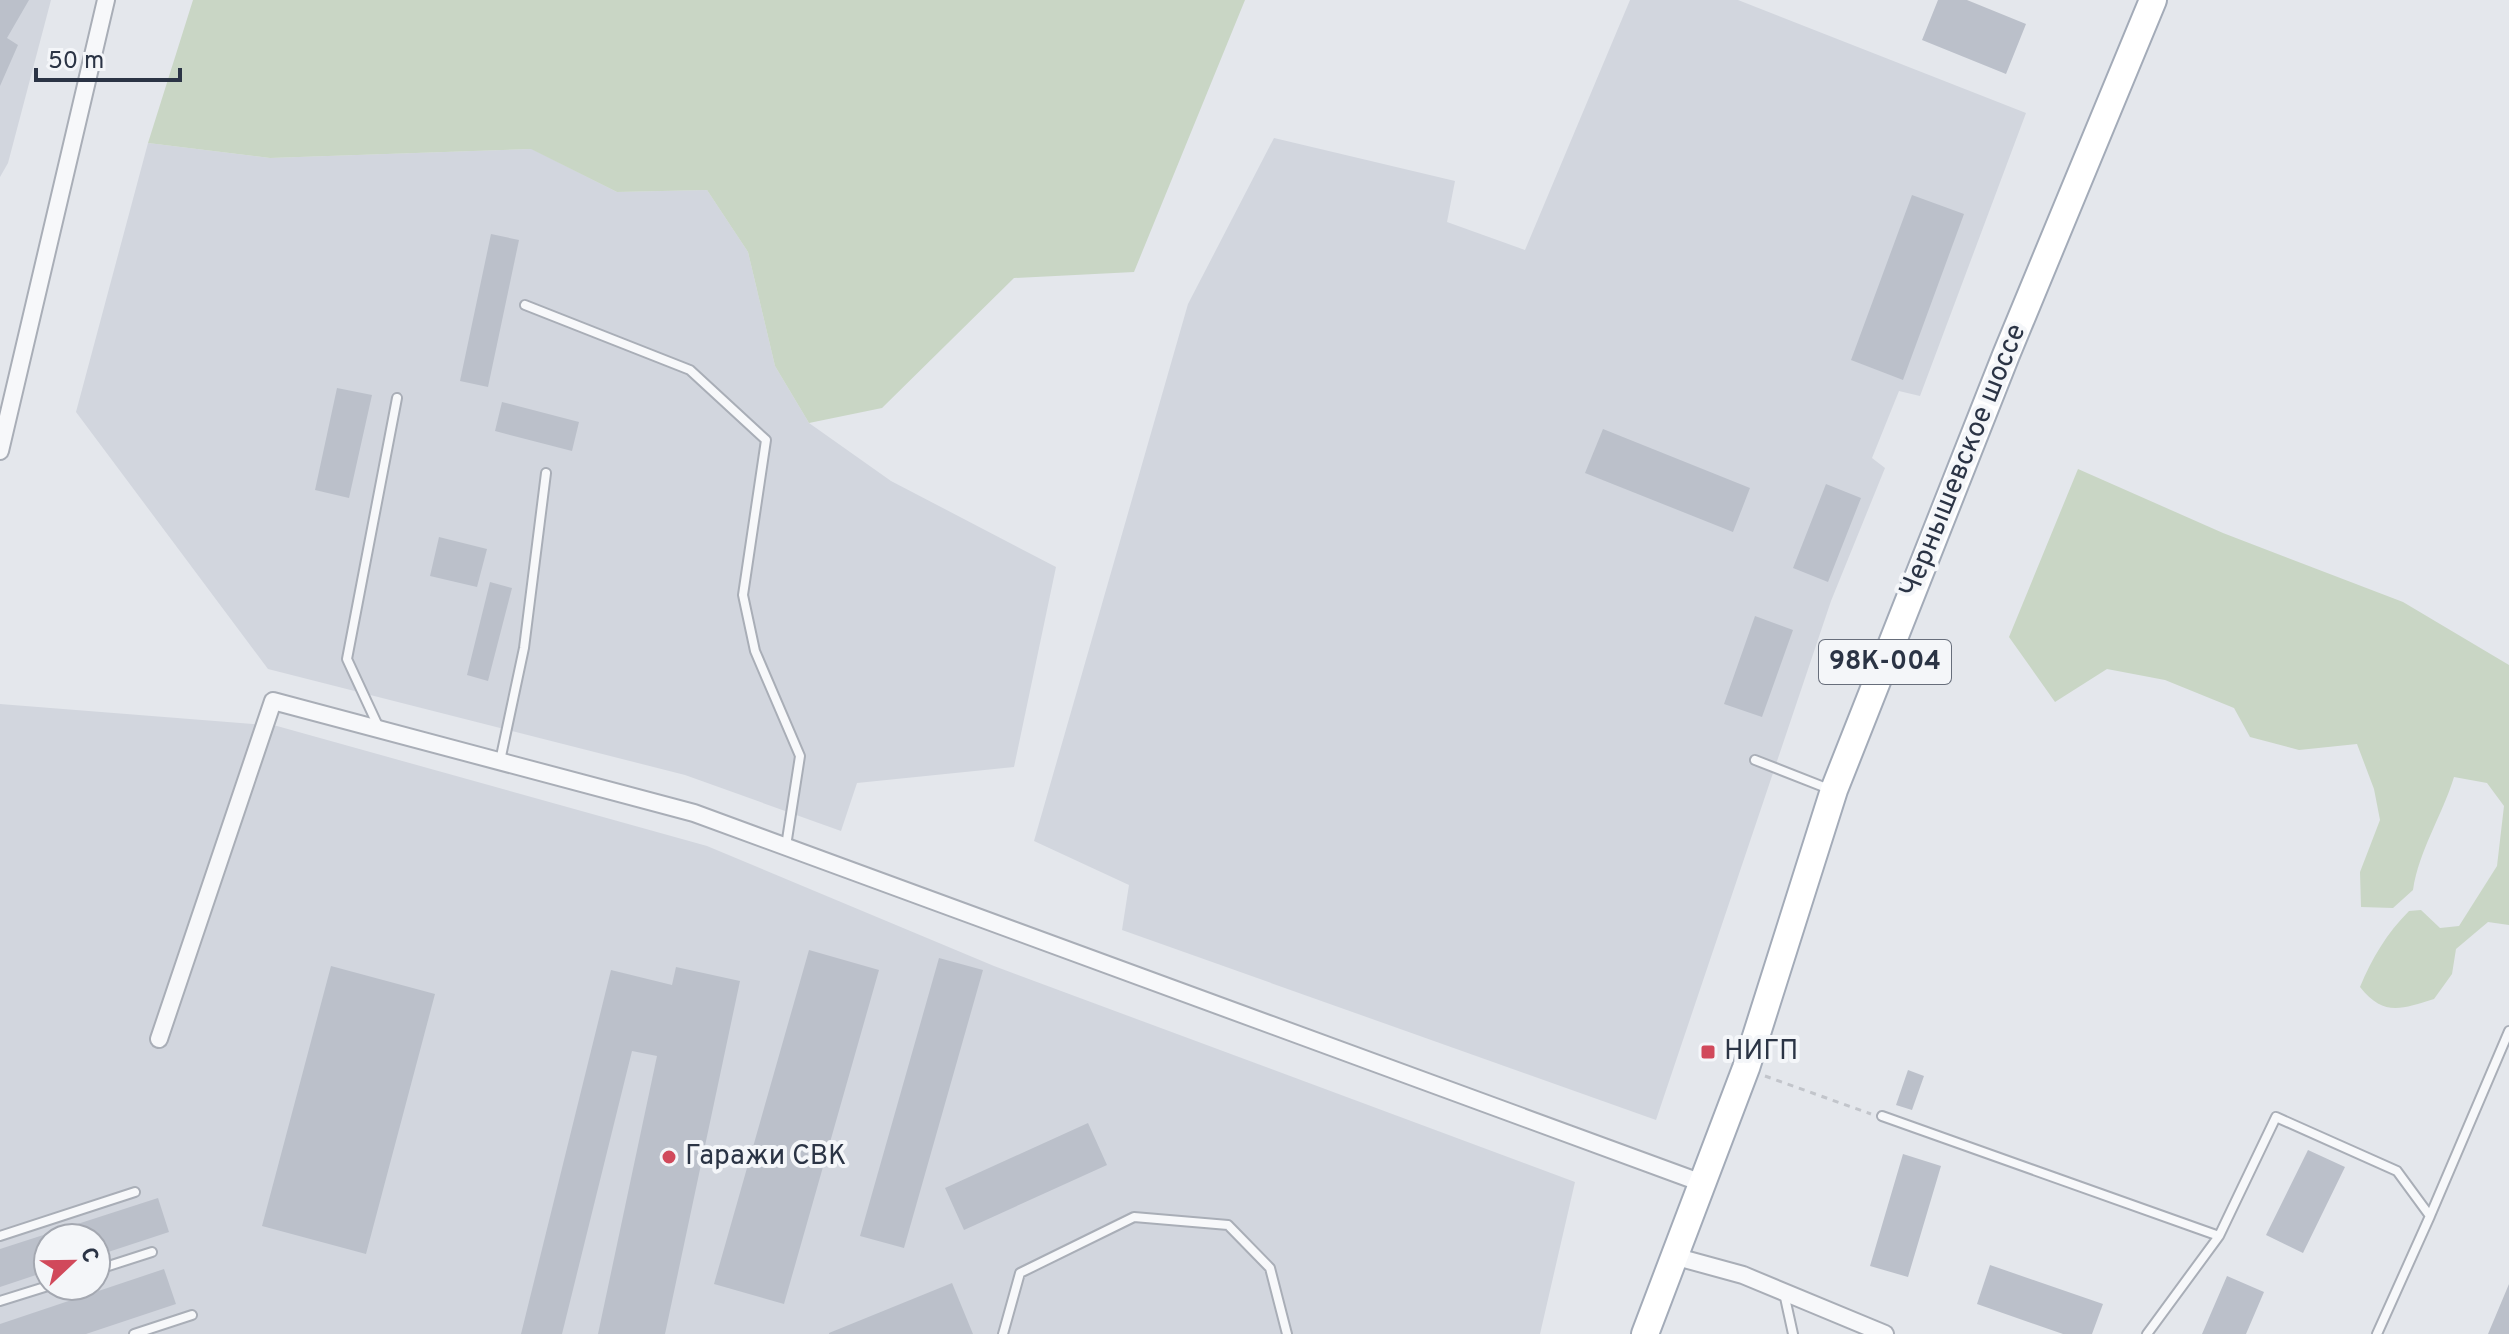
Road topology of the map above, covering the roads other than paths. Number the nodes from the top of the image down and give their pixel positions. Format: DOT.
graph roads {
  1 [pos="106,0"];
  2 [pos="2153,0"];
  3 [pos="525,305"];
  4 [pos="397,398"];
  5 [pos="0,451"];
  6 [pos="546,473"];
  7 [pos="379,729"];
  8 [pos="1755,760"];
  9 [pos="500,761"];
  10 [pos="1834,790"];
  11 [pos="786,847"];
  12 [pos="2509,1031"];
  13 [pos="159,1039"];
  14 [pos="1882,1116"];
  15 [pos="1702,1183"];
  16 [pos="135,1192"];
  17 [pos="2430,1216"];
  18 [pos="0,1236"];
  19 [pos="2219,1236"];
  20 [pos="152,1252"];
  21 [pos="1677,1257"];
  22 [pos="112,1265"];
  23 [pos="32,1291"];
  24 [pos="1784,1292"];
  25 [pos="0,1301"];
  26 [pos="192,1315"];
  27 [pos="134,1334"];
  28 [pos="1003,1334"];
  29 [pos="1287,1334"];
  30 [pos="1645,1334"];
  31 [pos="1793,1334"];
  32 [pos="1885,1334"];
  33 [pos="2147,1334"];
  34 [pos="2377,1334"];
  1 -- 5 [label="street"];
  2 -- 10 [label="main road, Чернышевское шоссе / 98К-004"];
  3 -- 11 [label="lane"];
  4 -- 7 [label="lane"];
  6 -- 9 [label="lane"];
  7 -- 9 [label="street"];
  7 -- 13 [label="street"];
  8 -- 10 [label="lane"];
  9 -- 11 [label="street"];
  10 -- 15 [label="main road, Чернышевское шоссе / 98К-004"];
  11 -- 15 [label="street"];
  12 -- 17 [label="lane"];
  14 -- 19 [label="lane"];
  15 -- 21 [label="main road, Чернышевское шоссе / 98К-004"];
  16 -- 18 [label="lane"];
  17 -- 19 [label="lane"];
  17 -- 34 [label="lane"];
  19 -- 33 [label="lane"];
  20 -- 22 [label="lane"];
  21 -- 24 [label="street"];
  21 -- 30 [label="main road, Чернышевское шоссе / 98К-004"];
  23 -- 25 [label="lane"];
  24 -- 31 [label="lane"];
  24 -- 32 [label="street"];
  26 -- 27 [label="lane"];
  28 -- 29 [label="lane"];
}
